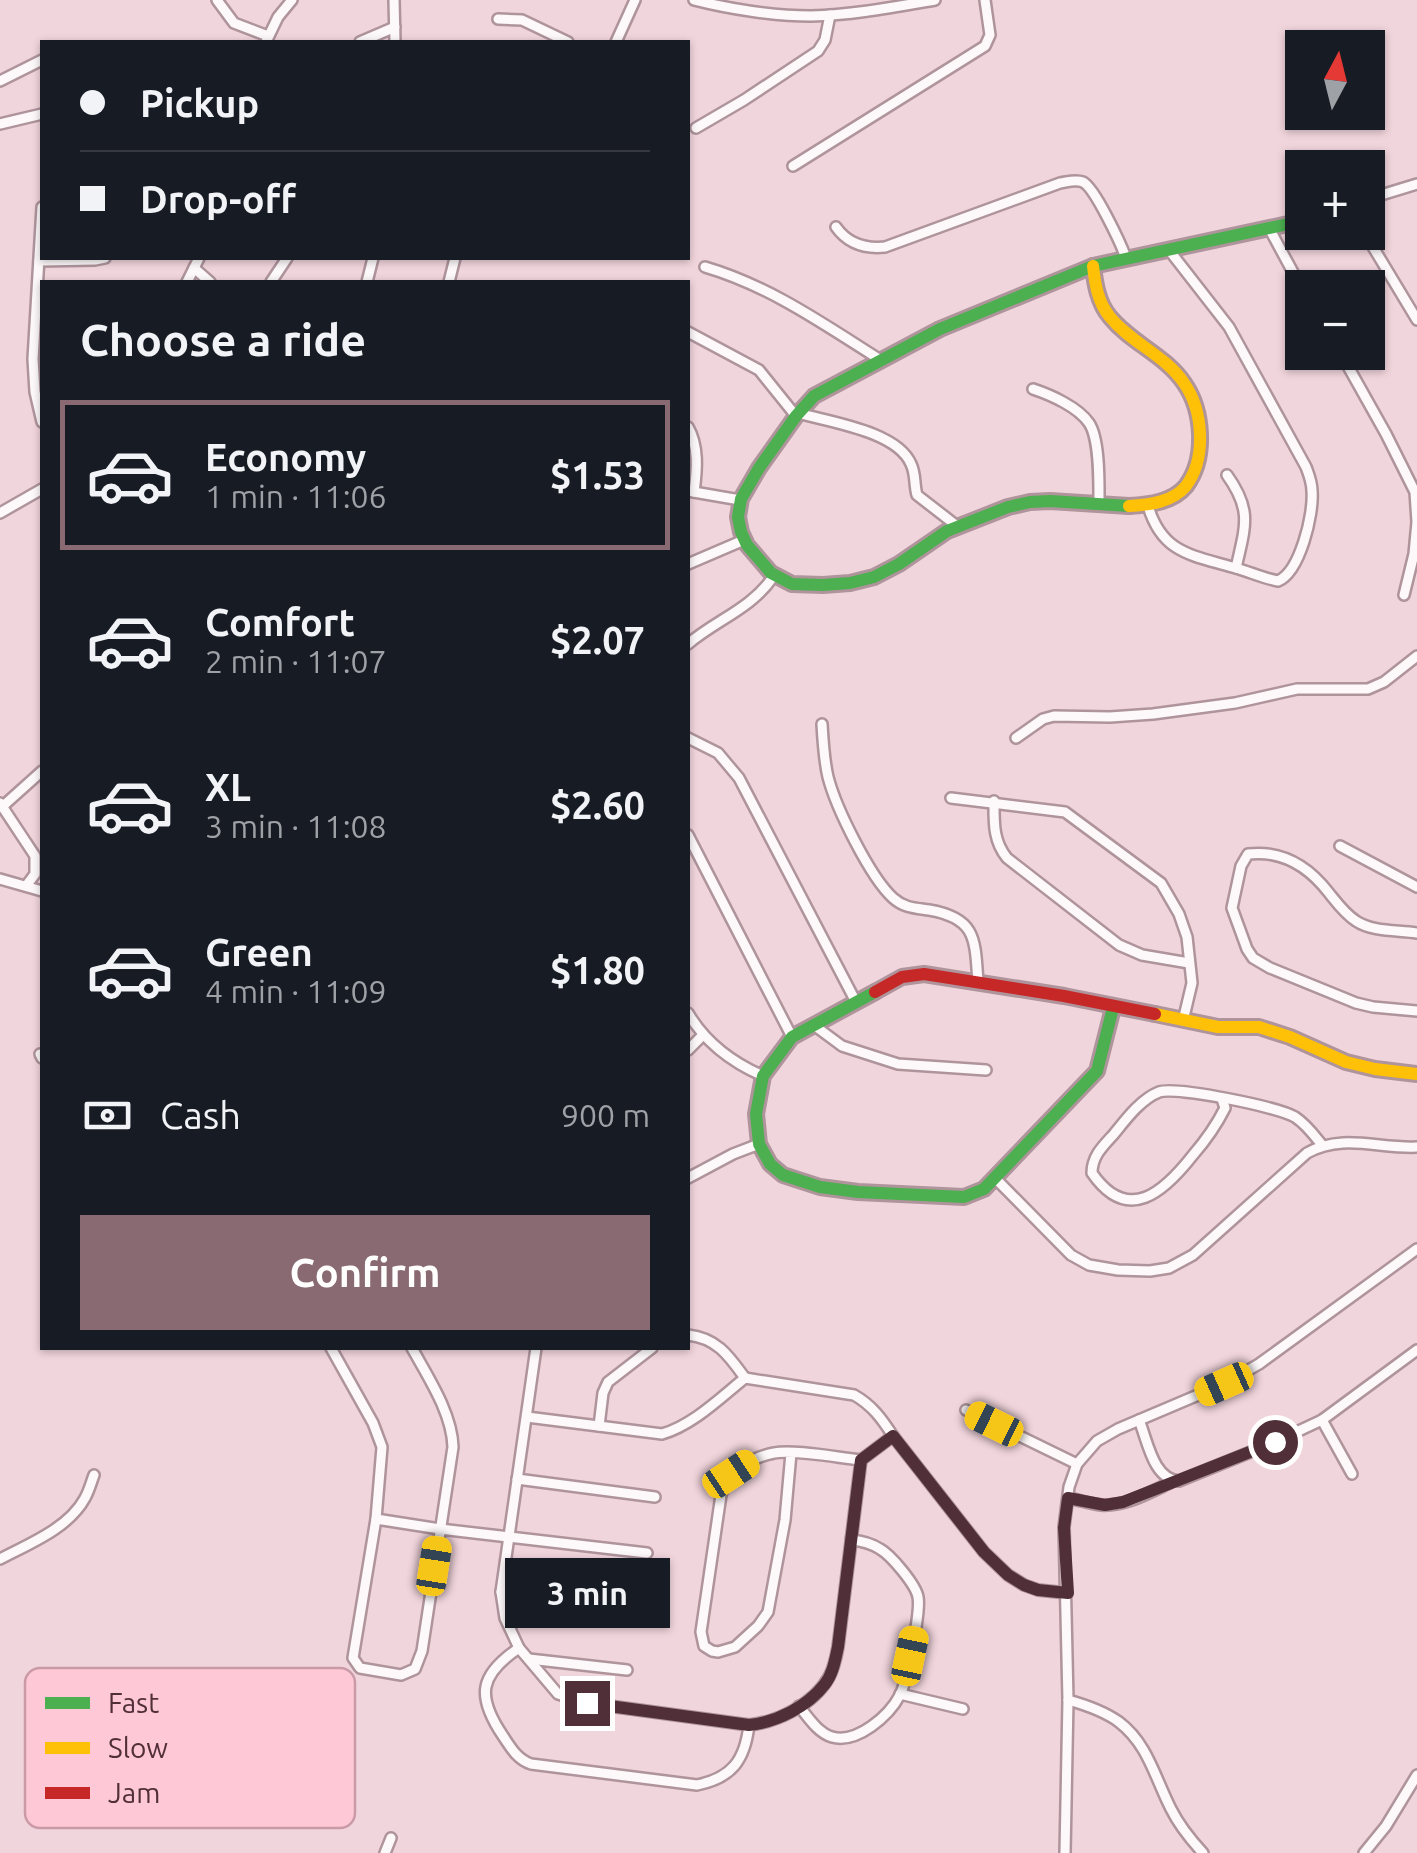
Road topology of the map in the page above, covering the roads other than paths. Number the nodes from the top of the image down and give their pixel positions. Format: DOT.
graph roads {
  1 [pos="217,0"];
  2 [pos="292,0"];
  3 [pos="394,0"];
  4 [pos="635,0"];
  5 [pos="694,0"];
  6 [pos="935,0"];
  7 [pos="984,0"];
  8 [pos="830,15"];
  9 [pos="498,20"];
  10 [pos="395,27"];
  11 [pos="267,39"];
  12 [pos="365,40"];
  13 [pos="395,40"];
  14 [pos="564,40"];
  15 [pos="617,40"];
  16 [pos="40,61"];
  17 [pos="0,81"];
  18 [pos="40,114"];
  19 [pos="0,124"];
  20 [pos="696,128"];
  21 [pos="794,166"];
  22 [pos="1417,184"];
  23 [pos="1385,194"];
  24 [pos="1285,225"];
  25 [pos="836,228"];
  26 [pos="1269,228"];
  27 [pos="40,243"];
  28 [pos="1169,250"];
  29 [pos="1375,250"];
  30 [pos="1126,258"];
  31 [pos="94,260"];
  32 [pos="39,261"];
  33 [pos="1092,266"];
  34 [pos="705,267"];
  35 [pos="1292,270"];
  36 [pos="1417,320"];
  37 [pos="690,333"];
  38 [pos="882,361"];
  39 [pos="1350,370"];
  40 [pos="1033,389"];
  41 [pos="40,415"];
  42 [pos="797,415"];
  43 [pos="690,430"];
  44 [pos="1227,476"];
  45 [pos="1415,489"];
  46 [pos="40,490"];
  47 [pos="691,491"];
  48 [pos="740,500"];
  49 [pos="1099,504"];
  50 [pos="1148,506"];
  51 [pos="0,513"];
  52 [pos="957,526"];
  53 [pos="744,540"];
  54 [pos="690,563"];
  55 [pos="1236,568"];
  56 [pos="773,577"];
  57 [pos="1404,595"];
  58 [pos="690,642"];
  59 [pos="1417,656"];
  60 [pos="822,724"];
  61 [pos="1016,738"];
  62 [pos="690,739"];
  63 [pos="40,773"];
  64 [pos="951,798"];
  65 [pos="994,801"];
  66 [pos="2,804"];
  67 [pos="690,839"];
  68 [pos="1340,846"];
  69 [pos="0,879"];
  70 [pos="26,886"];
  71 [pos="1417,887"];
  72 [pos="40,890"];
  73 [pos="1417,932"];
  74 [pos="1189,963"];
  75 [pos="978,983"];
  76 [pos="856,1002"];
  77 [pos="1113,1008"];
  78 [pos="1417,1011"];
  79 [pos="690,1016"];
  80 [pos="1183,1021"];
  81 [pos="814,1026"];
  82 [pos="703,1036"];
  83 [pos="792,1037"];
  84 [pos="690,1048"];
  85 [pos="986,1070"];
  86 [pos="1417,1074"];
  87 [pos="762,1076"];
  88 [pos="1222,1100"];
  89 [pos="760,1144"];
  90 [pos="1322,1145"];
  91 [pos="1417,1147"];
  92 [pos="690,1177"];
  93 [pos="995,1178"];
  94 [pos="1417,1249"];
  95 [pos="690,1335"];
  96 [pos="332,1350"];
  97 [pos="413,1350"];
  98 [pos="536,1350"];
  99 [pos="649,1350"];
  100 [pos="1417,1350"];
  101 [pos="745,1378"];
  102 [pos="966,1410"];
  103 [pos="528,1417"];
  104 [pos="1140,1420"];
  105 [pos="1322,1420"];
  106 [pos="599,1426"];
  107 [pos="893,1436"];
  108 [pos="791,1453"];
  109 [pos="861,1460"];
  110 [pos="1077,1464"];
  111 [pos="1352,1474"];
  112 [pos="94,1475"];
  113 [pos="517,1479"];
  114 [pos="1174,1481"];
  115 [pos="655,1497"];
  116 [pos="1068,1498"];
  117 [pos="376,1519"];
  118 [pos="440,1530"];
  119 [pos="508,1536"];
  120 [pos="851,1540"];
  121 [pos="647,1553"];
  122 [pos="0,1558"];
  123 [pos="501,1592"];
  124 [pos="1068,1593"];
  125 [pos="638,1610"];
  126 [pos="519,1648"];
  127 [pos="529,1659"];
  128 [pos="627,1670"];
  129 [pos="900,1694"];
  130 [pos="1068,1700"];
  131 [pos="799,1706"];
  132 [pos="963,1709"];
  133 [pos="749,1725"];
  134 [pos="1417,1775"];
  135 [pos="391,1838"];
  136 [pos="385,1853"];
  137 [pos="1065,1853"];
  138 [pos="1203,1853"];
  139 [pos="1364,1853"];
  1 -- 11 [label="street"];
  2 -- 11 [label="street"];
  3 -- 10 [label="street"];
  4 -- 15 [label="street"];
  5 -- 8 [label="street"];
  6 -- 8 [label="street"];
  7 -- 21 [label="street"];
  8 -- 20 [label="street"];
  9 -- 14 [label="street"];
  10 -- 12 [label="street"];
  10 -- 13 [label="street"];
  16 -- 17 [label="street"];
  18 -- 19 [label="street"];
  22 -- 23 [label="street"];
  24 -- 26 [label="street"];
  25 -- 30 [label="street"];
  26 -- 28 [label="street"];
  26 -- 35 [label="street"];
  27 -- 32 [label="street"];
  28 -- 30 [label="street"];
  28 -- 55 [label="street"];
  29 -- 36 [label="street"];
  30 -- 33 [label="street"];
  31 -- 32 [label="street"];
  32 -- 41 [label="street"];
  33 -- 38 [label="street"];
  33 -- 50 [label="street"];
  34 -- 38 [label="street"];
  37 -- 42 [label="street"];
  38 -- 42 [label="street"];
  39 -- 45 [label="street"];
  40 -- 49 [label="street"];
  42 -- 48 [label="street"];
  42 -- 52 [label="street"];
  43 -- 47 [label="street"];
  44 -- 55 [label="street"];
  45 -- 57 [label="street"];
  46 -- 51 [label="street"];
  47 -- 48 [label="street"];
  48 -- 53 [label="street"];
  49 -- 50 [label="street"];
  49 -- 52 [label="street"];
  50 -- 55 [label="street"];
  52 -- 56 [label="street"];
  53 -- 54 [label="street"];
  53 -- 56 [label="street"];
  56 -- 58 [label="street"];
  59 -- 61 [label="street"];
  60 -- 75 [label="street"];
  62 -- 76 [label="street"];
  63 -- 66 [label="street"];
  64 -- 65 [label="street"];
  65 -- 74 [label="street"];
  65 -- 74 [label="street"];
  66 -- 70 [label="street"];
  67 -- 83 [label="street"];
  68 -- 71 [label="street"];
  69 -- 70 [label="street"];
  70 -- 72 [label="street"];
  73 -- 78 [label="street"];
  74 -- 80 [label="street"];
  75 -- 76 [label="street"];
  75 -- 77 [label="street"];
  76 -- 81 [label="street"];
  77 -- 80 [label="street"];
  77 -- 93 [label="street"];
  79 -- 82 [label="street"];
  80 -- 86 [label="street"];
  81 -- 83 [label="street"];
  81 -- 85 [label="street"];
  82 -- 84 [label="street"];
  82 -- 87 [label="street"];
  83 -- 87 [label="street"];
  87 -- 89 [label="street"];
  88 -- 88 [label="street"];
  88 -- 90 [label="street"];
  89 -- 92 [label="street"];
  89 -- 93 [label="street"];
  90 -- 91 [label="street"];
  90 -- 93 [label="street"];
  94 -- 104 [label="street"];
  95 -- 101 [label="street"];
  96 -- 117 [label="street"];
  97 -- 118 [label="street"];
  98 -- 103 [label="street"];
  99 -- 106 [label="street"];
  100 -- 105 [label="street"];
  101 -- 106 [label="street"];
  101 -- 107 [label="street"];
  102 -- 110 [label="street"];
  103 -- 106 [label="street"];
  103 -- 113 [label="street"];
  104 -- 110 [label="street"];
  104 -- 114 [label="street"];
  105 -- 111 [label="street"];
  105 -- 114 [label="street"];
  107 -- 109 [label="street"];
  107 -- 124 [label="street"];
  108 -- 108 [label="street"];
  108 -- 109 [label="street"];
  109 -- 120 [label="street"];
  110 -- 116 [label="street"];
  112 -- 122 [label="street"];
  113 -- 115 [label="street"];
  113 -- 119 [label="street"];
  114 -- 116 [label="street"];
  116 -- 124 [label="street"];
  117 -- 118 [label="street"];
  117 -- 118 [label="street"];
  118 -- 119 [label="street"];
  119 -- 121 [label="street"];
  119 -- 123 [label="street"];
  120 -- 129 [label="street"];
  120 -- 131 [label="street"];
  123 -- 125 [label="street"];
  123 -- 126 [label="street"];
  124 -- 130 [label="street"];
  126 -- 127 [label="street"];
  126 -- 133 [label="street"];
  127 -- 128 [label="street"];
  127 -- 133 [label="street"];
  129 -- 131 [label="street"];
  129 -- 132 [label="street"];
  130 -- 137 [label="street"];
  130 -- 138 [label="street"];
  131 -- 133 [label="street"];
  134 -- 139 [label="street"];
  135 -- 136 [label="street"];
}
